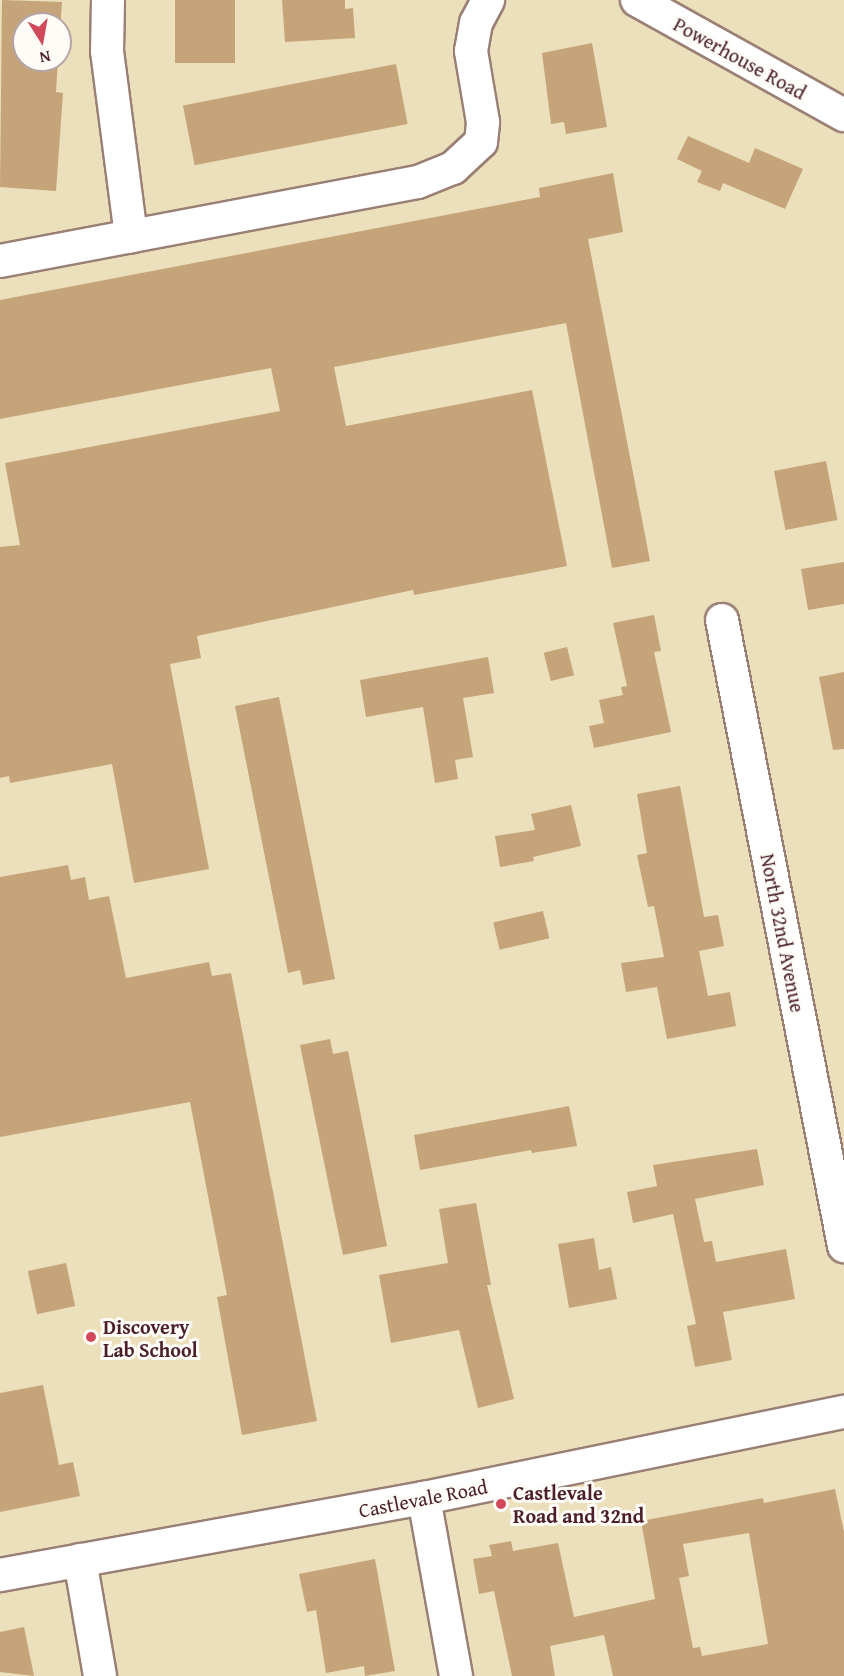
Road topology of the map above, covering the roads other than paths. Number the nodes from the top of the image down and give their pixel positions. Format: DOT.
graph roads {
  1 [pos="108,0"];
  2 [pos="488,0"];
  3 [pos="637,0"];
  4 [pos="844,115"];
  5 [pos="131,236"];
  6 [pos="0,261"];
  7 [pos="722,620"];
  8 [pos="844,1246"];
  9 [pos="844,1412"];
  10 [pos="424,1498"];
  11 [pos="80,1560"];
  12 [pos="0,1575"];
  13 [pos="100,1676"];
  14 [pos="456,1676"];
  1 -- 5 [label="street"];
  2 -- 5 [label="street"];
  3 -- 4 [label="street, Powerhouse Road"];
  5 -- 6 [label="street"];
  7 -- 8 [label="street, North 32nd Avenue"];
  9 -- 10 [label="street, Castlevale Road"];
  10 -- 11 [label="street, Castlevale Road"];
  10 -- 14 [label="street"];
  11 -- 12 [label="street, Castlevale Road"];
  11 -- 13 [label="street"];
}
